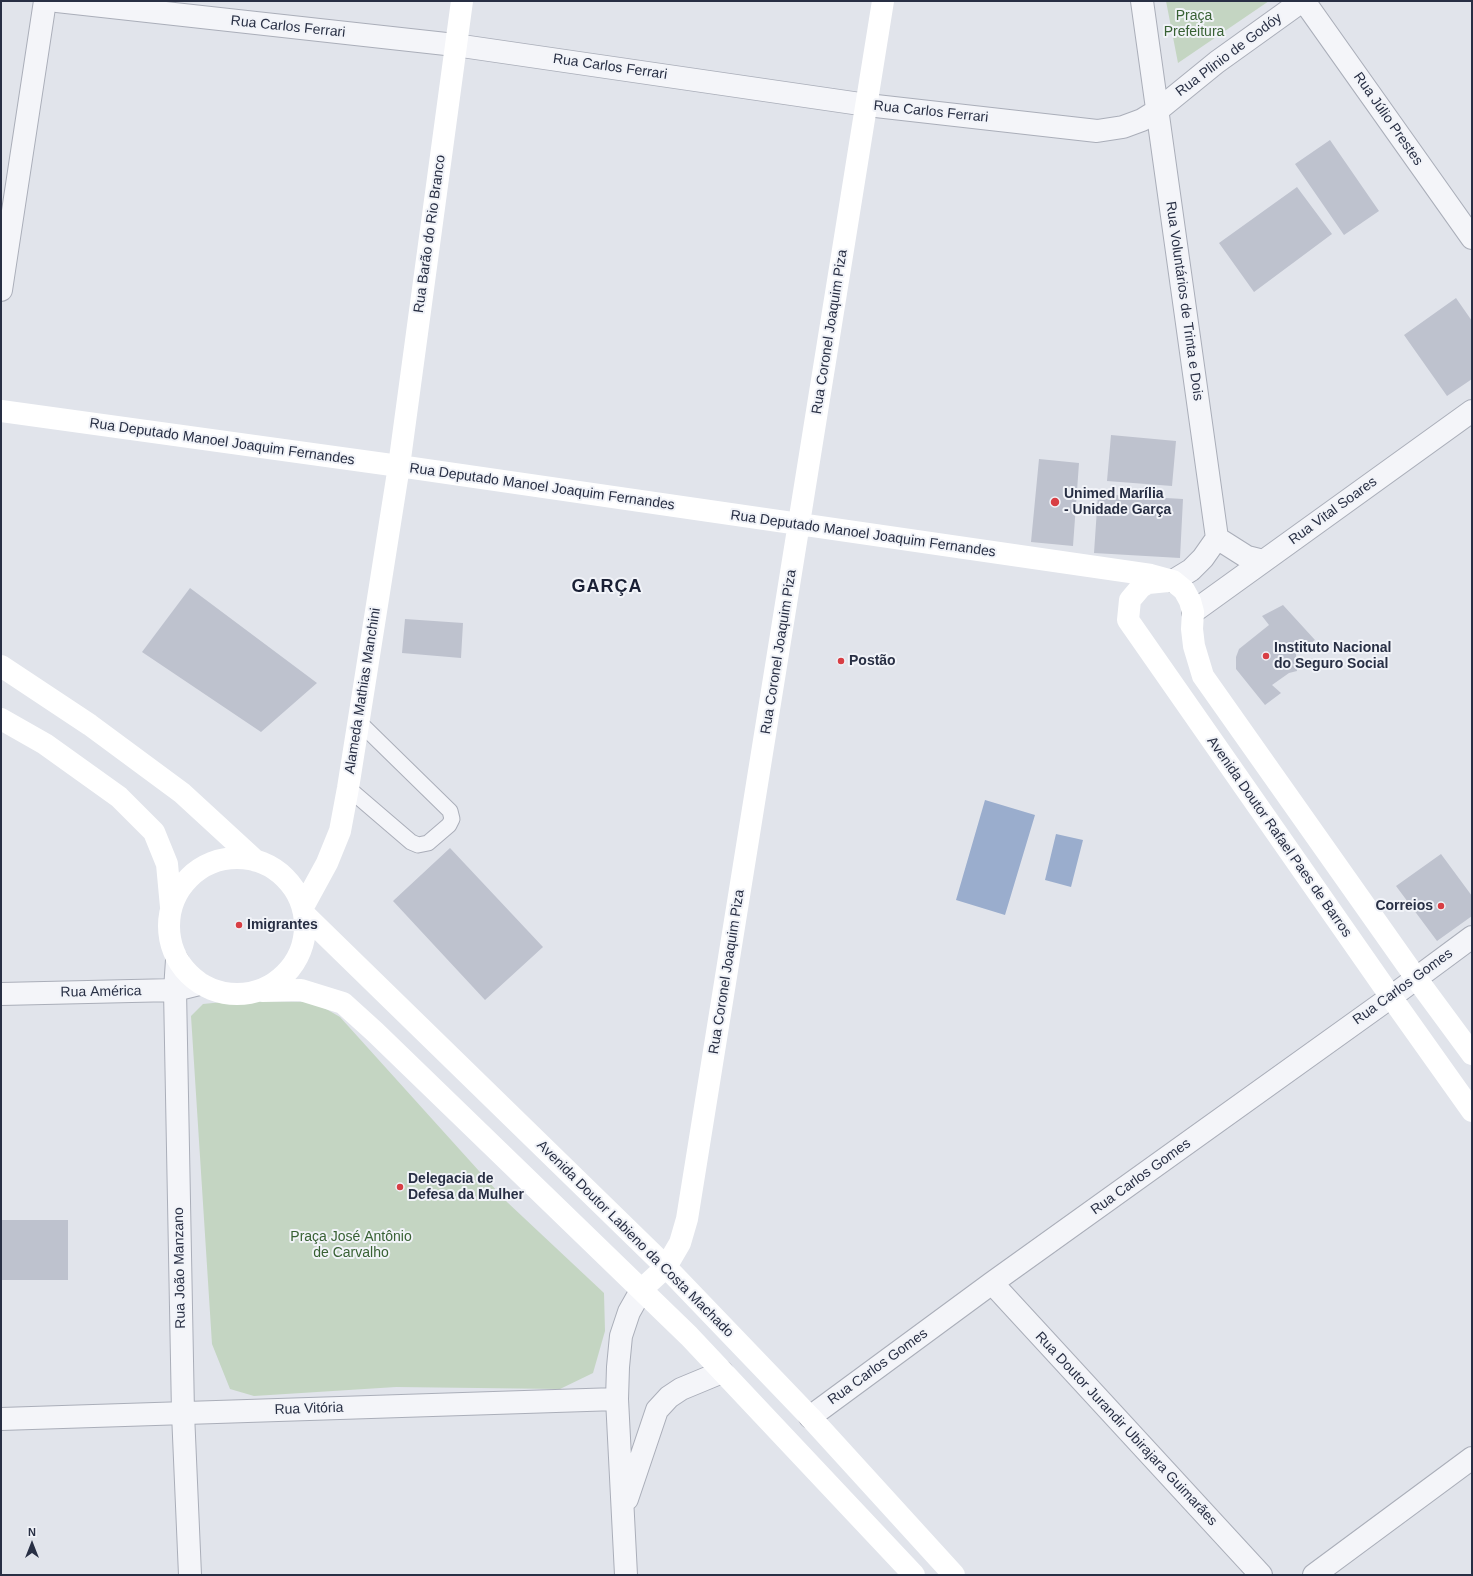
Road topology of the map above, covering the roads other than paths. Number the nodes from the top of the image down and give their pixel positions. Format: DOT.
graph roads {
  1 [pos="45,1"];
  2 [pos="57,1"];
  3 [pos="462,1"];
  4 [pos="883,1"];
  5 [pos="1142,1"];
  6 [pos="1303,1"];
  7 [pos="456,45"];
  8 [pos="867,105"];
  9 [pos="1158,110"];
  10 [pos="1472,238"];
  11 [pos="1,290"];
  12 [pos="1,411"];
  13 [pos="1472,411"];
  14 [pos="399,466"];
  15 [pos="800,525"];
  16 [pos="1217,538"];
  17 [pos="1263,561"];
  18 [pos="1173,581"];
  19 [pos="1193,612"];
  20 [pos="1,666"];
  21 [pos="1,719"];
  22 [pos="358,721"];
  23 [pos="348,788"];
  24 [pos="256,861"];
  25 [pos="171,907"];
  26 [pos="304,911"];
  27 [pos="1472,937"];
  28 [pos="177,960"];
  29 [pos="1416,978"];
  30 [pos="199,984"];
  31 [pos="175,990"];
  32 [pos="262,990"];
  33 [pos="1,994"];
  34 [pos="1391,997"];
  35 [pos="1472,1054"];
  36 [pos="1472,1110"];
  37 [pos="666,1267"];
  38 [pos="992,1283"];
  39 [pos="642,1289"];
  40 [pos="722,1372"];
  41 [pos="617,1399"];
  42 [pos="183,1413"];
  43 [pos="810,1417"];
  44 [pos="1,1419"];
  45 [pos="1472,1458"];
  46 [pos="623,1511"];
  47 [pos="190,1575"];
  48 [pos="626,1575"];
  49 [pos="914,1575"];
  50 [pos="954,1575"];
  51 [pos="1261,1575"];
  52 [pos="1314,1575"];
  1 -- 11 [label="street"];
  2 -- 7 [label="street, Rua Carlos Ferrari"];
  3 -- 7 [label="main road, Rua Barão do Rio Branco"];
  4 -- 8 [label="main road, Rua Coronel Joaquim Piza"];
  5 -- 9 [label="street, Rua Voluntários de Trinta e Dois"];
  6 -- 9 [label="street, Rua Plinio de Godóy"];
  6 -- 10 [label="street, Rua Júlio Prestes"];
  7 -- 8 [label="street, Rua Carlos Ferrari"];
  7 -- 14 [label="main road, Rua Barão do Rio Branco"];
  8 -- 9 [label="street, Rua Carlos Ferrari"];
  8 -- 15 [label="main road, Rua Coronel Joaquim Piza"];
  9 -- 16 [label="street, Rua Voluntários de Trinta e Dois"];
  12 -- 14 [label="main road, Rua Deputado Manoel Joaquim Fernandes"];
  13 -- 17 [label="street, Rua Vital Soares"];
  14 -- 15 [label="main road, Rua Deputado Manoel Joaquim Fernandes"];
  14 -- 22 [label="main road, Alameda Mathias Manchini"];
  15 -- 18 [label="main road, Rua Deputado Manoel Joaquim Fernandes"];
  15 -- 37 [label="main road, Rua Coronel Joaquim Piza"];
  16 -- 17 [label="street"];
  16 -- 18 [label="street"];
  17 -- 19 [label="street, Rua Vital Soares"];
  18 -- 19 [label="main road"];
  18 -- 34 [label="main road, Avenida Doutor Rafael Paes de Barros"];
  19 -- 29 [label="main road"];
  20 -- 24 [label="main road"];
  21 -- 25 [label="main road"];
  22 -- 23 [label="main road, Alameda Mathias Manchini"];
  22 -- 23 [label="lane"];
  23 -- 26 [label="main road, Alameda Mathias Manchini"];
  24 -- 25 [label="main road"];
  24 -- 26 [label="main road"];
  25 -- 28 [label="main road"];
  26 -- 32 [label="main road"];
  26 -- 37 [label="main road, Avenida Doutor Labieno da Costa Machado"];
  27 -- 29 [label="street, Rua Carlos Gomes"];
  28 -- 30 [label="main road"];
  28 -- 31 [label="street, Rua João Manzano"];
  29 -- 34 [label="street, Rua Carlos Gomes"];
  29 -- 35 [label="main road"];
  30 -- 31 [label="street, Rua América"];
  30 -- 32 [label="main road"];
  31 -- 33 [label="street, Rua América"];
  31 -- 42 [label="street, Rua João Manzano"];
  32 -- 39 [label="main road"];
  34 -- 36 [label="main road, Avenida Doutor Rafael Paes de Barros"];
  34 -- 38 [label="street, Rua Carlos Gomes"];
  37 -- 39 [label="main road, Rua Coronel Joaquim Piza"];
  37 -- 43 [label="main road, Avenida Doutor Labieno da Costa Machado"];
  38 -- 43 [label="street, Rua Carlos Gomes"];
  38 -- 51 [label="street, Rua Doutor Jurandir Ubirajara Guimarães"];
  39 -- 40 [label="main road"];
  39 -- 41 [label="street"];
  40 -- 46 [label="street"];
  40 -- 49 [label="main road"];
  41 -- 42 [label="street, Rua Vitória"];
  41 -- 46 [label="street"];
  42 -- 44 [label="street, Rua Vitória"];
  42 -- 47 [label="street, Rua João Manzano"];
  43 -- 50 [label="main road, Avenida Doutor Labieno da Costa Machado"];
  45 -- 52 [label="street"];
  46 -- 48 [label="street"];
}
